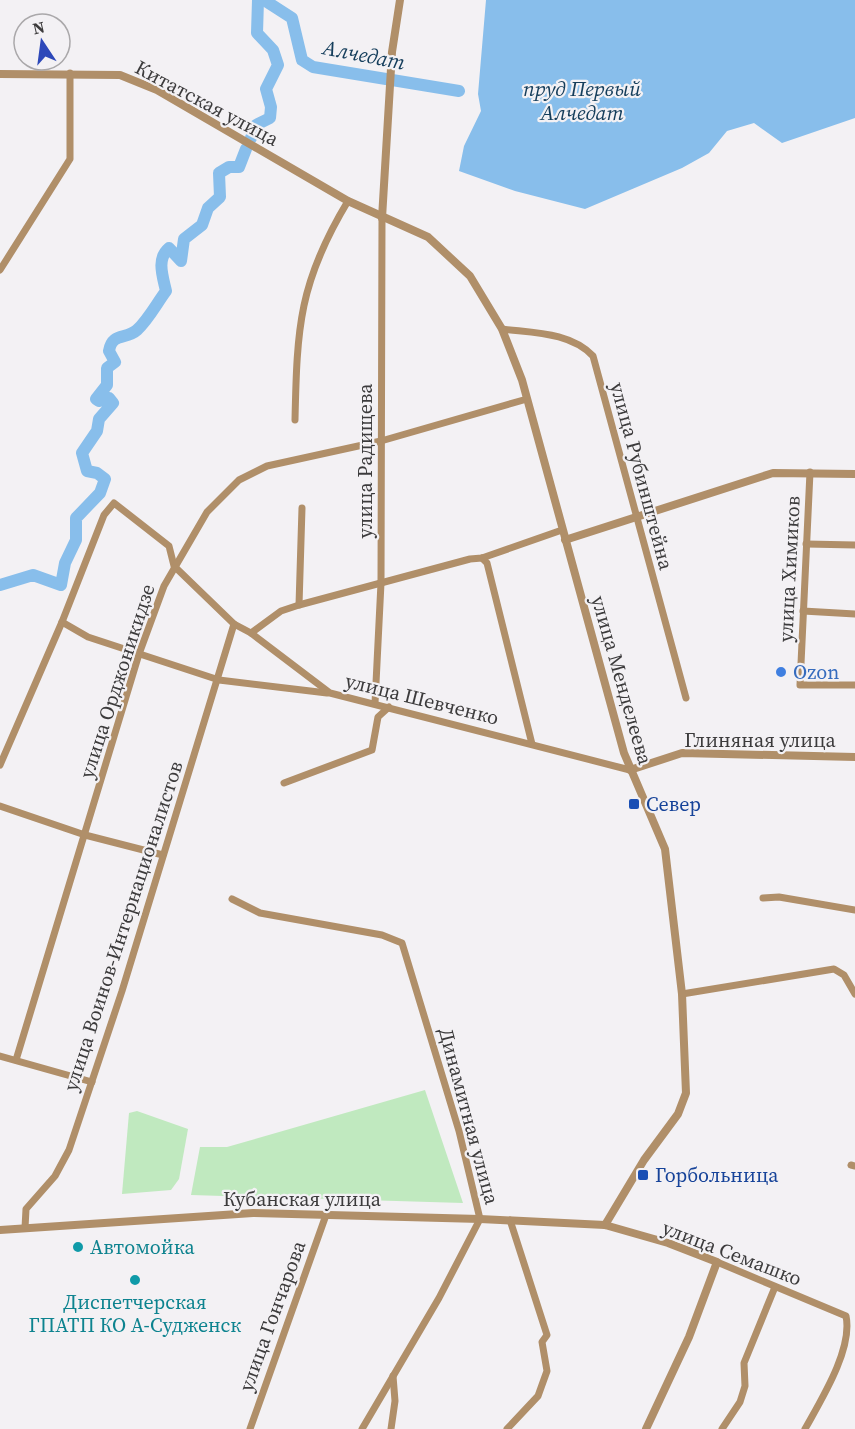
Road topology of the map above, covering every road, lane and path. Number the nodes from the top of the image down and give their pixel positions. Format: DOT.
graph roads {
  1 [pos="400,0"];
  2 [pos="70,73"];
  3 [pos="0,74"];
  4 [pos="348,201"];
  5 [pos="382,218"];
  6 [pos="0,270"];
  7 [pos="502,328"];
  8 [pos="527,399"];
  9 [pos="295,420"];
  10 [pos="381,441"];
  11 [pos="810,472"];
  12 [pos="855,474"];
  13 [pos="302,508"];
  14 [pos="636,517"];
  15 [pos="562,530"];
  16 [pos="565,540"];
  17 [pos="806,544"];
  18 [pos="855,545"];
  19 [pos="482,558"];
  20 [pos="174,566"];
  21 [pos="381,583"];
  22 [pos="299,605"];
  23 [pos="803,612"];
  24 [pos="855,614"];
  25 [pos="62,622"];
  26 [pos="234,624"];
  27 [pos="251,633"];
  28 [pos="139,654"];
  29 [pos="219,680"];
  30 [pos="855,685"];
  31 [pos="330,693"];
  32 [pos="686,698"];
  33 [pos="375,703"];
  34 [pos="389,707"];
  35 [pos="532,744"];
  36 [pos="855,757"];
  37 [pos="0,765"];
  38 [pos="630,770"];
  39 [pos="284,783"];
  40 [pos="0,806"];
  41 [pos="86,834"];
  42 [pos="163,855"];
  43 [pos="764,898"];
  44 [pos="232,899"];
  45 [pos="855,910"];
  46 [pos="682,994"];
  47 [pos="855,994"];
  48 [pos="0,1056"];
  49 [pos="16,1060"];
  50 [pos="92,1082"];
  51 [pos="326,1215"];
  52 [pos="480,1219"];
  53 [pos="510,1220"];
  54 [pos="605,1226"];
  55 [pos="25,1228"];
  56 [pos="0,1230"];
  57 [pos="717,1262"];
  58 [pos="775,1287"];
  59 [pos="393,1376"];
  60 [pos="250,1429"];
  61 [pos="362,1429"];
  62 [pos="391,1429"];
  63 [pos="507,1429"];
  64 [pos="646,1429"];
  65 [pos="722,1429"];
  66 [pos="805,1429"];
  1 -- 5 [label="street"];
  2 -- 3 [label="street, Китатская улица"];
  2 -- 4 [label="street, Китатская улица"];
  2 -- 6 [label="street"];
  4 -- 5 [label="street, Китатская улица"];
  4 -- 9 [label="street"];
  5 -- 7 [label="street, улица Менделеева"];
  5 -- 10 [label="street, улица Радищева"];
  7 -- 8 [label="street, улица Менделеева"];
  7 -- 14 [label="street, улица Рубинштейна"];
  8 -- 10 [label="street, улица Орджоникидзе"];
  8 -- 15 [label="street, улица Менделеева"];
  10 -- 20 [label="street, улица Орджоникидзе"];
  10 -- 21 [label="street, улица Радищева"];
  11 -- 12 [label="street"];
  11 -- 14 [label="street"];
  11 -- 17 [label="street, улица Химиков"];
  13 -- 22 [label="street"];
  14 -- 16 [label="street"];
  14 -- 32 [label="street, улица Рубинштейна"];
  15 -- 16 [label="street, улица Менделеева"];
  15 -- 19 [label="street"];
  16 -- 38 [label="street, улица Менделеева"];
  17 -- 18 [label="street"];
  17 -- 23 [label="street, улица Химиков"];
  19 -- 21 [label="street"];
  19 -- 35 [label="street"];
  20 -- 25 [label="street, улица Шевченко"];
  20 -- 26 [label="street, улица Шевченко"];
  20 -- 28 [label="street, улица Орджоникидзе"];
  21 -- 22 [label="street"];
  21 -- 33 [label="street, улица Радищева"];
  22 -- 27 [label="street"];
  23 -- 24 [label="street"];
  23 -- 30 [label="street, улица Химиков"];
  25 -- 28 [label="street"];
  25 -- 37 [label="street"];
  26 -- 27 [label="street, улица Шевченко"];
  26 -- 29 [label="street, улица Воинов-Интернационалистов"];
  27 -- 31 [label="street, улица Шевченко"];
  28 -- 29 [label="street"];
  28 -- 41 [label="street, улица Орджоникидзе"];
  29 -- 31 [label="street"];
  29 -- 42 [label="street, улица Воинов-Интернационалистов"];
  31 -- 33 [label="street, улица Шевченко"];
  33 -- 34 [label="street, улица Шевченко"];
  34 -- 35 [label="street, улица Шевченко"];
  34 -- 39 [label="street"];
  35 -- 38 [label="street, улица Шевченко"];
  36 -- 38 [label="street, Глиняная улица"];
  38 -- 46 [label="street, улица Менделеева"];
  40 -- 41 [label="street"];
  41 -- 42 [label="street"];
  41 -- 49 [label="street, улица Орджоникидзе"];
  42 -- 50 [label="street, улица Воинов-Интернационалистов"];
  43 -- 45 [label="street"];
  44 -- 52 [label="street, Динамитная улица"];
  46 -- 47 [label="street"];
  46 -- 54 [label="street, улица Менделеева"];
  48 -- 49 [label="street"];
  49 -- 50 [label="street"];
  50 -- 55 [label="street, улица Воинов-Интернационалистов"];
  51 -- 52 [label="street, Кубанская улица"];
  51 -- 55 [label="street, Кубанская улица"];
  51 -- 60 [label="street, улица Гончарова"];
  52 -- 53 [label="street, Кубанская улица"];
  52 -- 59 [label="street, Динамитная улица"];
  53 -- 54 [label="street, Кубанская улица"];
  53 -- 63 [label="street"];
  54 -- 57 [label="street, улица Семашко"];
  55 -- 56 [label="street, Кубанская улица"];
  57 -- 58 [label="street, улица Семашко"];
  57 -- 64 [label="street"];
  58 -- 65 [label="street"];
  58 -- 66 [label="street, улица Семашко"];
  59 -- 61 [label="street, Динамитная улица"];
  59 -- 62 [label="street"];
}
